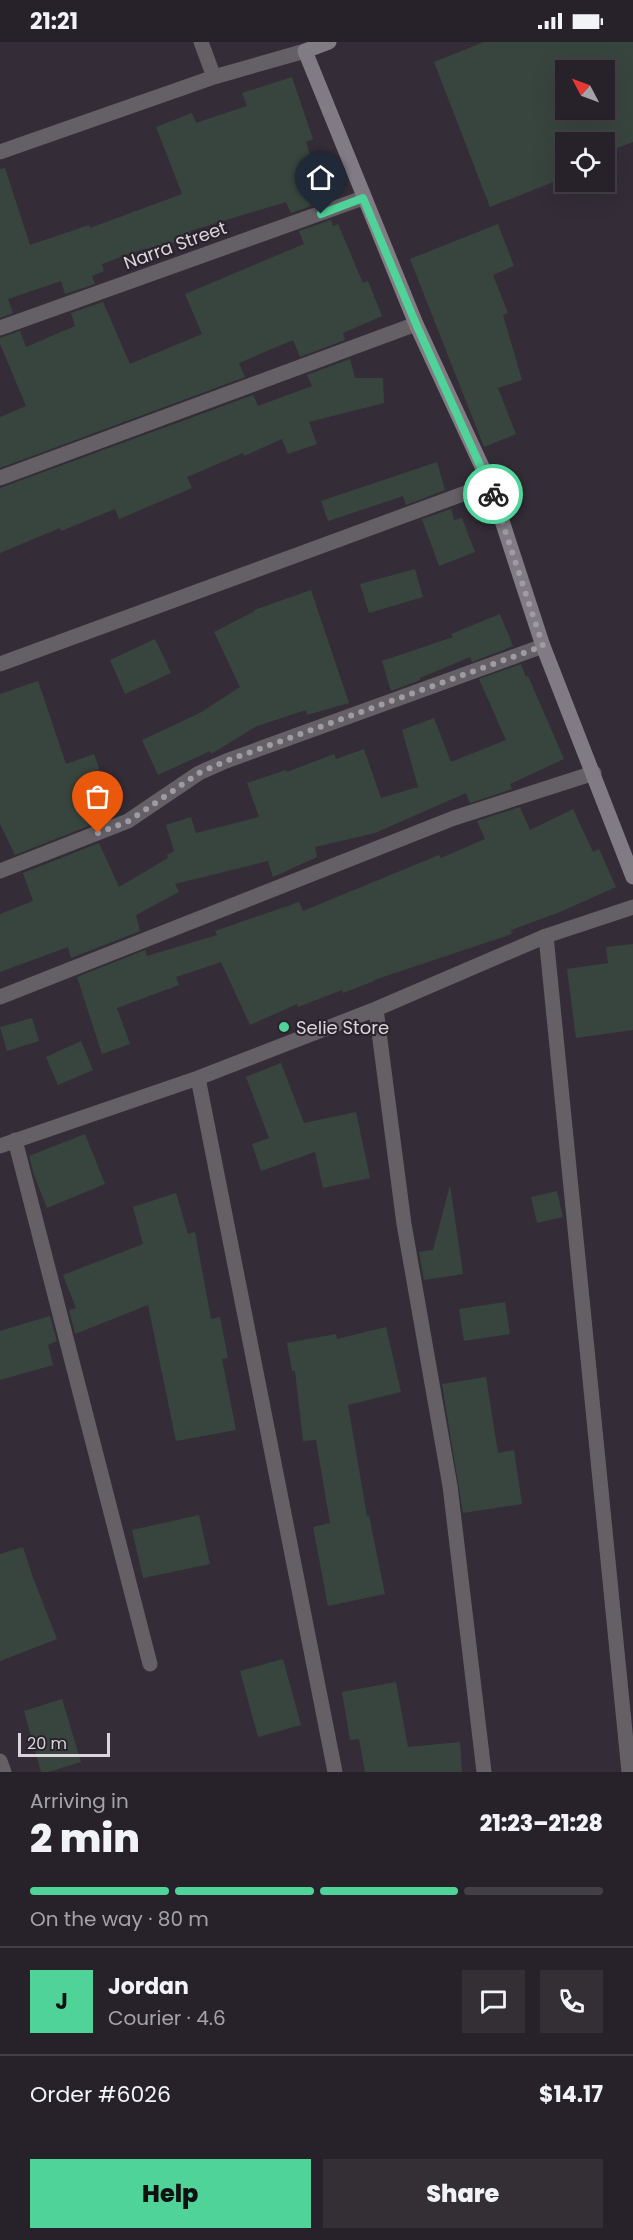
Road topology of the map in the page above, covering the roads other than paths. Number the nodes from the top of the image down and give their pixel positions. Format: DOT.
graph roads {
  1 [pos="201,42"];
  2 [pos="329,42"];
  3 [pos="305,51"];
  4 [pos="214,76"];
  5 [pos="0,152"];
  6 [pos="363,198"];
  7 [pos="416,324"];
  8 [pos="0,328"];
  9 [pos="0,478"];
  10 [pos="490,483"];
  11 [pos="543,646"];
  12 [pos="0,664"];
  13 [pos="594,773"];
  14 [pos="0,871"];
  15 [pos="633,877"];
  16 [pos="633,907"];
  17 [pos="546,936"];
  18 [pos="0,998"];
  19 [pos="376,1009"];
  20 [pos="198,1078"];
  21 [pos="15,1140"];
  22 [pos="0,1146"];
  23 [pos="150,1664"];
  24 [pos="0,1761"];
  25 [pos="3,1772"];
  26 [pos="336,1772"];
  27 [pos="484,1772"];
  28 [pos="629,1772"];
  1 -- 4 [label="street"];
  2 -- 3 [label="main road"];
  3 -- 4 [label="street"];
  3 -- 6 [label="main road"];
  4 -- 5 [label="street"];
  6 -- 7 [label="main road"];
  6 -- 8 [label="street, Narra Street"];
  7 -- 9 [label="street"];
  7 -- 10 [label="main road"];
  10 -- 11 [label="main road"];
  10 -- 12 [label="street"];
  11 -- 13 [label="main road"];
  11 -- 14 [label="street"];
  13 -- 15 [label="main road"];
  13 -- 18 [label="street"];
  16 -- 17 [label="street"];
  17 -- 19 [label="street"];
  17 -- 28 [label="street"];
  19 -- 20 [label="street"];
  19 -- 27 [label="street"];
  20 -- 21 [label="street"];
  20 -- 26 [label="street"];
  21 -- 22 [label="street"];
  21 -- 23 [label="street"];
  24 -- 25 [label="street"];
}
